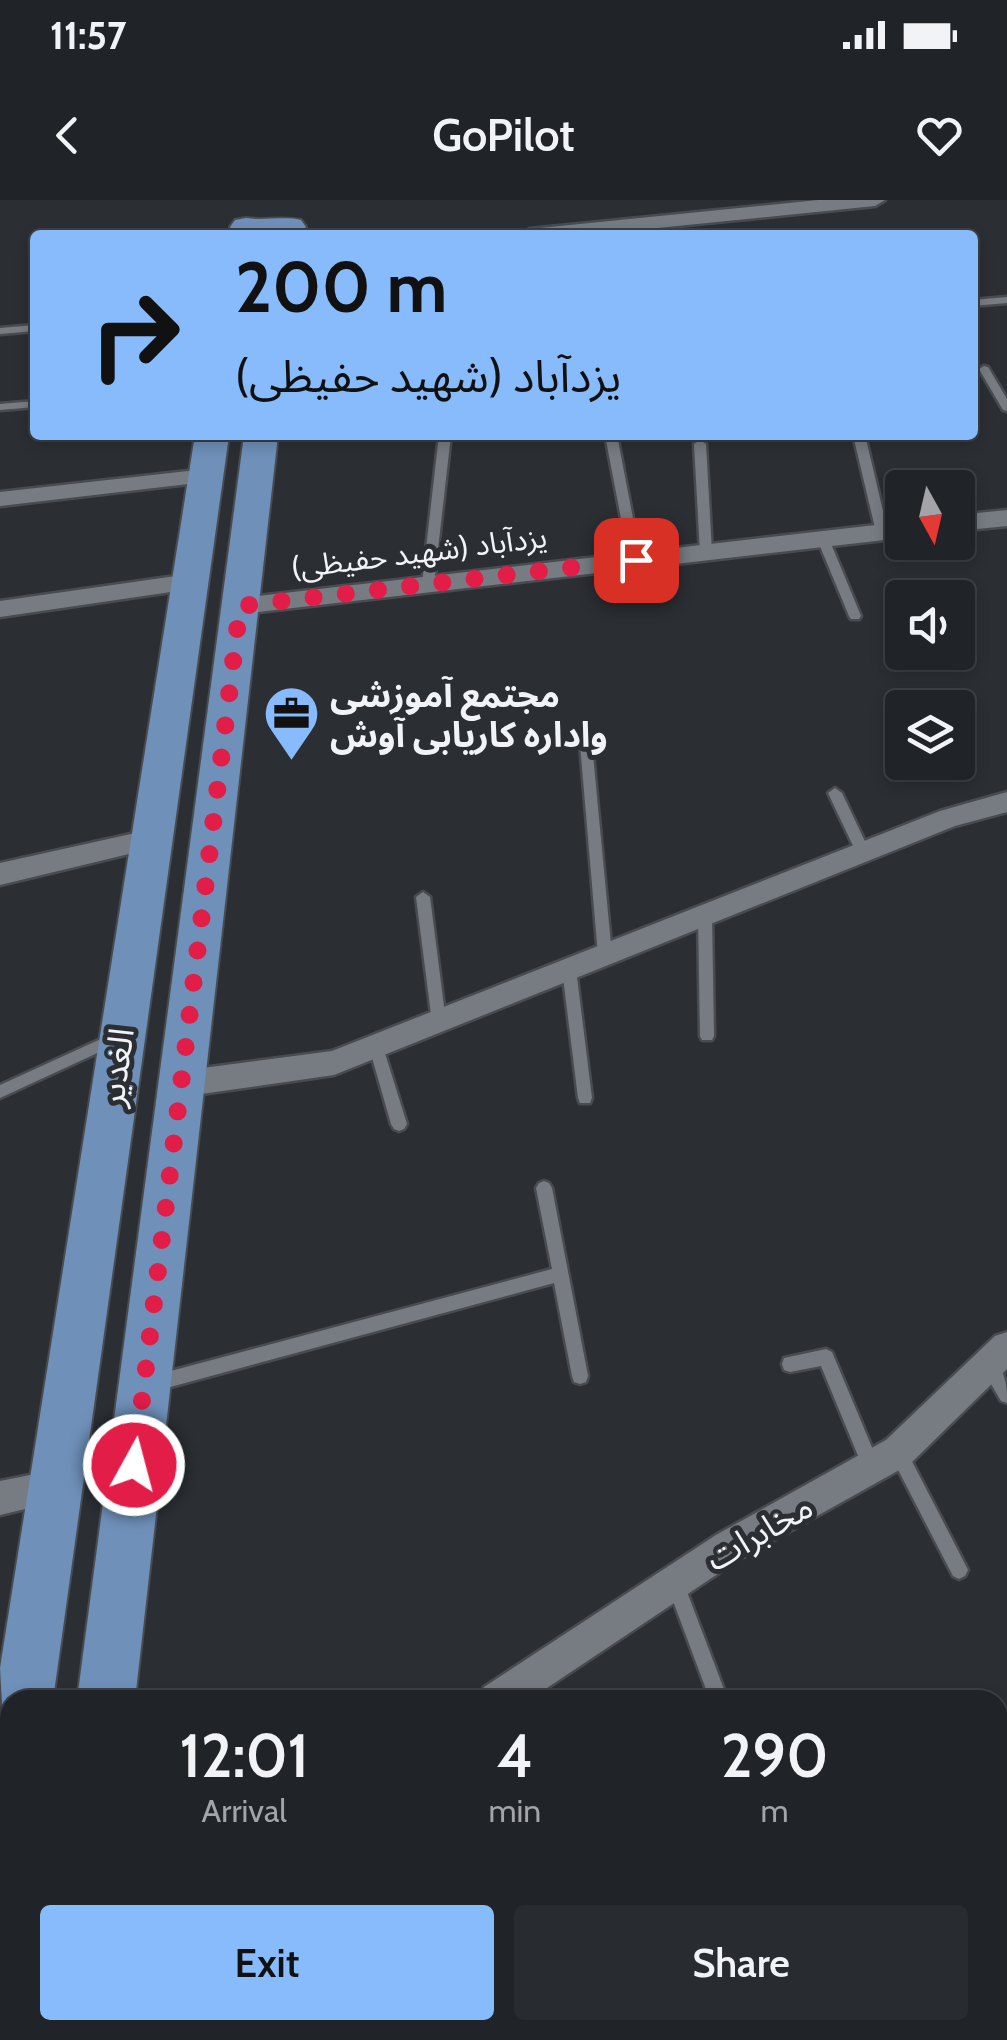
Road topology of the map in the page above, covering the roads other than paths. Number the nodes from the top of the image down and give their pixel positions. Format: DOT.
graph roads {
  1 [pos="875,200"];
  2 [pos="579,230"];
  3 [pos="1007,300"];
  4 [pos="978,302"];
  5 [pos="30,328"];
  6 [pos="0,331"];
  7 [pos="984,369"];
  8 [pos="30,404"];
  9 [pos="0,407"];
  10 [pos="1007,408"];
  11 [pos="261,440"];
  12 [pos="444,440"];
  13 [pos="612,440"];
  14 [pos="861,440"];
  15 [pos="700,444"];
  16 [pos="209,456"];
  17 [pos="0,500"];
  18 [pos="885,511"];
  19 [pos="1007,518"];
  20 [pos="975,521"];
  21 [pos="885,532"];
  22 [pos="824,539"];
  23 [pos="706,552"];
  24 [pos="636,560"];
  25 [pos="190,582"];
  26 [pos="428,584"];
  27 [pos="240,606"];
  28 [pos="0,609"];
  29 [pos="855,616"];
  30 [pos="586,744"];
  31 [pos="836,792"];
  32 [pos="1007,802"];
  33 [pos="149,840"];
  34 [pos="862,852"];
  35 [pos="0,874"];
  36 [pos="422,897"];
  37 [pos="704,915"];
  38 [pos="606,955"];
  39 [pos="569,970"];
  40 [pos="439,1022"];
  41 [pos="121,1035"];
  42 [pos="707,1036"];
  43 [pos="376,1047"];
  44 [pos="180,1084"];
  45 [pos="0,1092"];
  46 [pos="585,1098"];
  47 [pos="399,1124"];
  48 [pos="544,1188"];
  49 [pos="560,1274"];
  50 [pos="790,1364"];
  51 [pos="1001,1370"];
  52 [pos="580,1376"];
  53 [pos="143,1386"];
  54 [pos="885,1461"];
  55 [pos="55,1487"];
  56 [pos="0,1498"];
  57 [pos="958,1570"];
  58 [pos="675,1582"];
  59 [pos="25,1690"];
  60 [pos="107,1690"];
  61 [pos="512,1690"];
  62 [pos="715,1690"];
  1 -- 2 [label="street"];
  3 -- 4 [label="lane"];
  5 -- 6 [label="lane"];
  7 -- 10 [label="lane"];
  8 -- 9 [label="lane"];
  11 -- 27 [label="main road, الغدیر"];
  12 -- 26 [label="lane"];
  13 -- 24 [label="lane"];
  14 -- 18 [label="lane"];
  15 -- 23 [label="lane"];
  16 -- 17 [label="street"];
  16 -- 25 [label="main road, الغدیر"];
  19 -- 20 [label="street"];
  21 -- 22 [label="street, یزدآباد (شهید حفیظی)"];
  22 -- 23 [label="street, یزدآباد (شهید حفیظی)"];
  22 -- 29 [label="lane"];
  23 -- 24 [label="street, یزدآباد (شهید حفیظی)"];
  24 -- 26 [label="street, یزدآباد (شهید حفیظی)"];
  25 -- 28 [label="street"];
  25 -- 33 [label="main road, الغدیر"];
  26 -- 27 [label="street, یزدآباد (شهید حفیظی)"];
  27 -- 44 [label="main road, الغدیر"];
  30 -- 38 [label="lane"];
  31 -- 34 [label="lane"];
  32 -- 34 [label="street"];
  33 -- 35 [label="street"];
  33 -- 41 [label="main road, الغدیر"];
  34 -- 37 [label="street"];
  36 -- 40 [label="lane"];
  37 -- 38 [label="street"];
  37 -- 42 [label="lane"];
  38 -- 39 [label="street"];
  39 -- 40 [label="street"];
  39 -- 46 [label="lane"];
  40 -- 43 [label="street"];
  41 -- 45 [label="lane"];
  41 -- 55 [label="main road, الغدیر"];
  43 -- 44 [label="street"];
  43 -- 47 [label="lane"];
  44 -- 53 [label="main road, الغدیر"];
  48 -- 49 [label="lane"];
  49 -- 52 [label="lane"];
  49 -- 53 [label="lane"];
  50 -- 54 [label="lane"];
  51 -- 54 [label="street, مخابرات"];
  53 -- 60 [label="main road, الغدیر"];
  54 -- 57 [label="lane"];
  54 -- 58 [label="street, مخابرات"];
  55 -- 56 [label="street"];
  55 -- 59 [label="main road, الغدیر"];
  58 -- 61 [label="street, مخابرات"];
  58 -- 62 [label="lane"];
}
